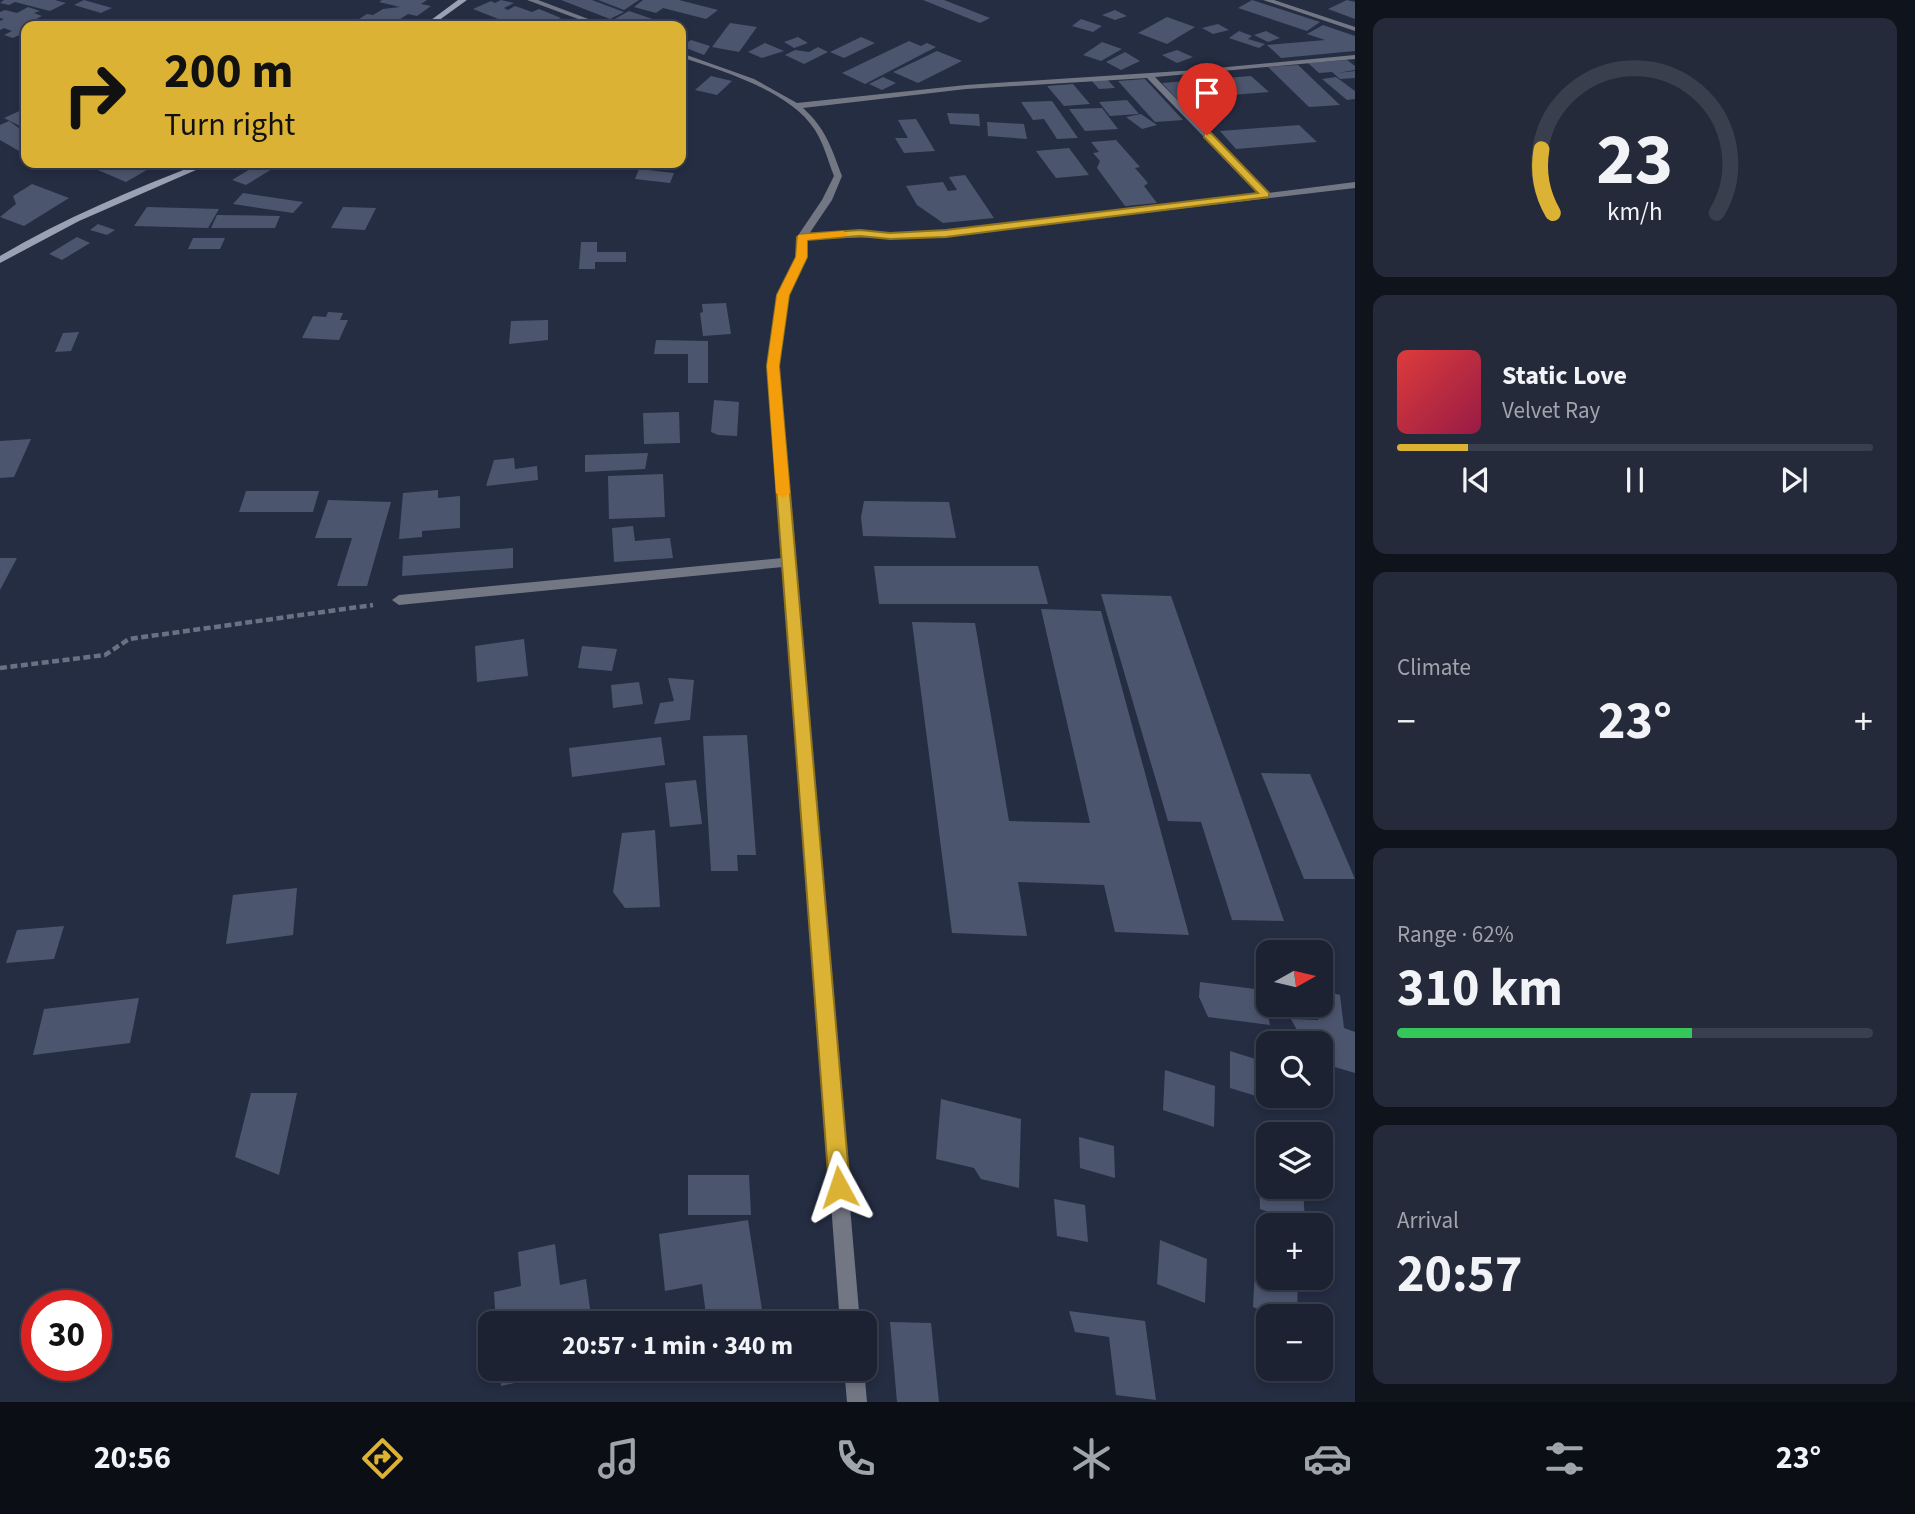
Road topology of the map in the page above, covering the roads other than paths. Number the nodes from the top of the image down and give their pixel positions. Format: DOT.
graph roads {
  1 [pos="463,0"];
  2 [pos="531,0"];
  3 [pos="1267,0"];
  4 [pos="434,21"];
  5 [pos="589,21"];
  6 [pos="1355,29"];
  7 [pos="686,57"];
  8 [pos="1355,57"];
  9 [pos="1149,75"];
  10 [pos="795,106"];
  11 [pos="195,168"];
  12 [pos="1355,185"];
  13 [pos="1265,195"];
  14 [pos="802,237"];
  15 [pos="0,260"];
  16 [pos="789,562"];
  17 [pos="400,600"];
  18 [pos="849,1311"];
  19 [pos="855,1381"];
  20 [pos="856,1402"];
  1 -- 4 [label="main road"];
  2 -- 5 [label="street"];
  3 -- 6 [label="street"];
  7 -- 10 [label="street"];
  8 -- 9 [label="street"];
  9 -- 10 [label="street"];
  9 -- 13 [label="street"];
  10 -- 14 [label="street"];
  11 -- 15 [label="main road"];
  12 -- 13 [label="street"];
  13 -- 14 [label="street"];
  14 -- 16 [label="street"];
  16 -- 17 [label="street"];
  16 -- 18 [label="street"];
  19 -- 20 [label="street"];
}
